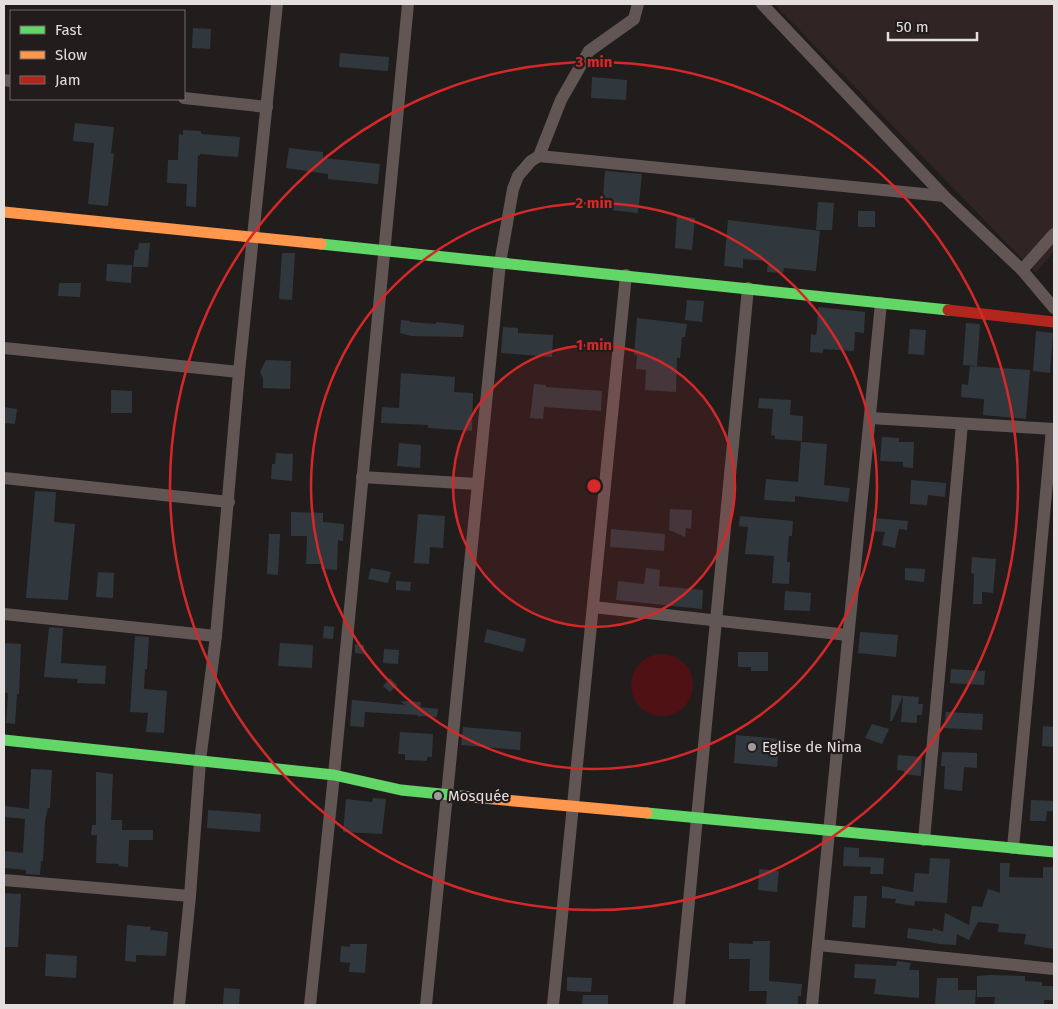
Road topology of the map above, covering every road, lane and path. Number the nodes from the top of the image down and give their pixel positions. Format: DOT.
graph roads {
  1 [pos="277,4"];
  2 [pos="408,4"];
  3 [pos="638,4"];
  4 [pos="762,4"];
  5 [pos="185,98"];
  6 [pos="267,106"];
  7 [pos="539,156"];
  8 [pos="944,196"];
  9 [pos="4,212"];
  10 [pos="1054,234"];
  11 [pos="254,238"];
  12 [pos="384,251"];
  13 [pos="500,263"];
  14 [pos="1022,270"];
  15 [pos="626,275"];
  16 [pos="748,288"];
  17 [pos="881,303"];
  18 [pos="1054,308"];
  19 [pos="1054,322"];
  20 [pos="4,348"];
  21 [pos="239,372"];
  22 [pos="870,418"];
  23 [pos="962,424"];
  24 [pos="1053,429"];
  25 [pos="362,477"];
  26 [pos="4,478"];
  27 [pos="477,484"];
  28 [pos="229,502"];
  29 [pos="593,607"];
  30 [pos="4,614"];
  31 [pos="716,620"];
  32 [pos="848,635"];
  33 [pos="216,636"];
  34 [pos="4,740"];
  35 [pos="200,761"];
  36 [pos="334,774"];
  37 [pos="447,794"];
  38 [pos="573,806"];
  39 [pos="697,818"];
  40 [pos="829,831"];
  41 [pos="924,840"];
  42 [pos="1013,848"];
  43 [pos="1054,852"];
  44 [pos="4,880"];
  45 [pos="190,896"];
  46 [pos="818,945"];
  47 [pos="1054,969"];
  48 [pos="179,1005"];
  49 [pos="310,1005"];
  50 [pos="426,1005"];
  51 [pos="553,1005"];
  52 [pos="679,1005"];
  53 [pos="812,1005"];
  1 -- 6 [label="street"];
  2 -- 12 [label="street"];
  3 -- 7 [label="street"];
  4 -- 8 [label="street"];
  5 -- 6 [label="street"];
  6 -- 11 [label="street"];
  7 -- 8 [label="street"];
  7 -- 13 [label="street"];
  8 -- 14 [label="street"];
  9 -- 11 [label="street"];
  10 -- 14 [label="street"];
  11 -- 12 [label="street"];
  11 -- 21 [label="street"];
  12 -- 13 [label="street"];
  12 -- 25 [label="street"];
  13 -- 15 [label="street"];
  13 -- 27 [label="street"];
  14 -- 18 [label="street"];
  15 -- 16 [label="street"];
  15 -- 29 [label="street"];
  16 -- 17 [label="street"];
  16 -- 31 [label="street"];
  17 -- 19 [label="street"];
  17 -- 22 [label="street"];
  20 -- 21 [label="street"];
  21 -- 28 [label="street"];
  22 -- 23 [label="street"];
  22 -- 32 [label="street"];
  23 -- 24 [label="street"];
  23 -- 41 [label="street"];
  24 -- 42 [label="street"];
  25 -- 27 [label="street"];
  25 -- 36 [label="street"];
  26 -- 28 [label="street"];
  27 -- 37 [label="street"];
  28 -- 33 [label="street"];
  29 -- 31 [label="street"];
  29 -- 38 [label="street"];
  30 -- 33 [label="street"];
  31 -- 32 [label="street"];
  31 -- 39 [label="street"];
  32 -- 40 [label="street"];
  33 -- 35 [label="street"];
  34 -- 35 [label="street"];
  35 -- 36 [label="street"];
  35 -- 45 [label="street"];
  36 -- 37 [label="street"];
  36 -- 49 [label="street"];
  37 -- 38 [label="street"];
  37 -- 50 [label="street"];
  38 -- 39 [label="street"];
  38 -- 51 [label="street"];
  39 -- 40 [label="street"];
  39 -- 52 [label="street"];
  40 -- 41 [label="street"];
  40 -- 46 [label="street"];
  41 -- 42 [label="street"];
  42 -- 43 [label="street"];
  44 -- 45 [label="street"];
  45 -- 48 [label="street"];
  46 -- 47 [label="street"];
  46 -- 53 [label="street"];
}
